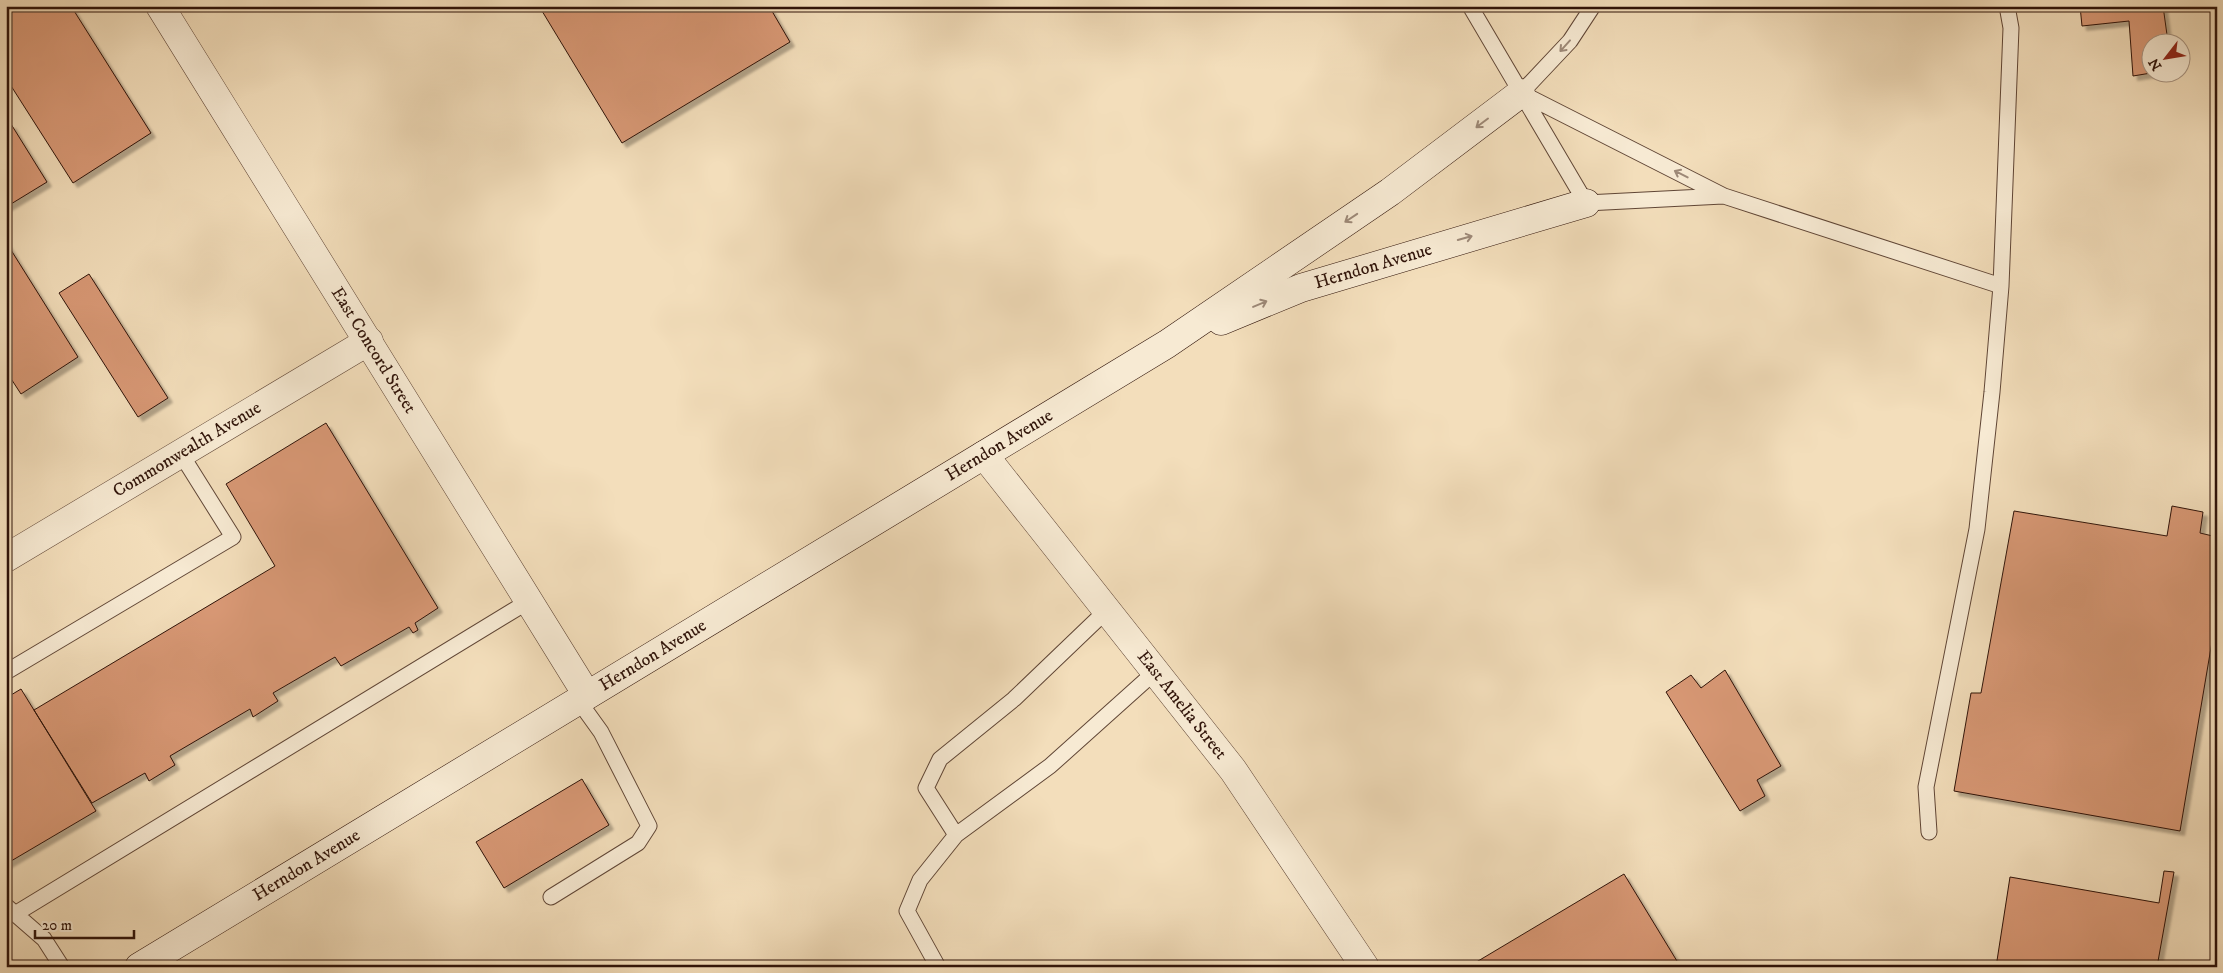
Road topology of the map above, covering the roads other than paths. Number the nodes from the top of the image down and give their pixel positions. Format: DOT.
graph roads {
  1 [pos="160,6"];
  2 [pos="1470,6"];
  3 [pos="1593,6"];
  4 [pos="2007,6"];
  5 [pos="1521,93"];
  6 [pos="1724,196"];
  7 [pos="1586,203"];
  8 [pos="2001,286"];
  9 [pos="369,341"];
  10 [pos="1167,344"];
  11 [pos="181,454"];
  12 [pos="984,455"];
  13 [pos="6,558"];
  14 [pos="528,601"];
  15 [pos="1107,610"];
  16 [pos="1156,671"];
  17 [pos="6,672"];
  18 [pos="583,698"];
  19 [pos="1929,832"];
  20 [pos="956,835"];
  21 [pos="551,897"];
  22 [pos="11,910"];
  23 [pos="62,967"];
  24 [pos="139,967"];
  25 [pos="938,967"];
  26 [pos="1365,967"];
  1 -- 9 [label="street, East Concord Street"];
  2 -- 5 [label="lane"];
  3 -- 5 [label="lane, one-way"];
  4 -- 8 [label="lane"];
  6 -- 5 [label="lane, one-way"];
  5 -- 7 [label="lane"];
  5 -- 10 [label="street, Herndon Avenue, one-way"];
  6 -- 7 [label="lane"];
  6 -- 8 [label="lane"];
  10 -- 7 [label="street, Herndon Avenue, one-way"];
  8 -- 19 [label="lane"];
  9 -- 11 [label="street, Commonwealth Avenue"];
  9 -- 14 [label="street, East Concord Street"];
  10 -- 12 [label="street, Herndon Avenue"];
  11 -- 13 [label="street, Commonwealth Avenue"];
  11 -- 17 [label="lane"];
  12 -- 15 [label="street, East Amelia Street"];
  12 -- 18 [label="street, Herndon Avenue"];
  14 -- 18 [label="street, East Concord Street"];
  14 -- 22 [label="lane"];
  15 -- 16 [label="street, East Amelia Street"];
  15 -- 20 [label="lane"];
  16 -- 20 [label="lane"];
  16 -- 26 [label="street, East Amelia Street"];
  18 -- 21 [label="lane"];
  18 -- 24 [label="street, Herndon Avenue"];
  20 -- 25 [label="lane"];
  22 -- 23 [label="lane"];
}
